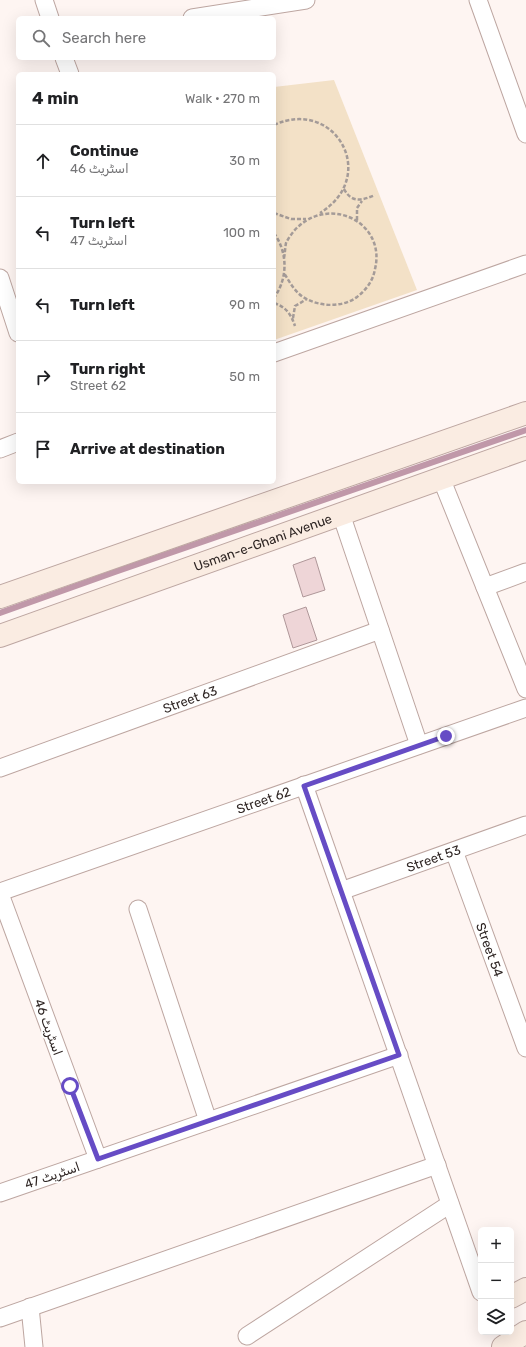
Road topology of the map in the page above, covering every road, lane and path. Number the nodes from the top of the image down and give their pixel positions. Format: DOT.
graph roads {
  1 [pos="44,0"];
  2 [pos="306,0"];
  3 [pos="478,0"];
  4 [pos="49,16"];
  5 [pos="205,16"];
  6 [pos="65,60"];
  7 [pos="69,72"];
  8 [pos="276,124"];
  9 [pos="526,134"];
  10 [pos="344,189"];
  11 [pos="375,195"];
  12 [pos="362,200"];
  13 [pos="276,214"];
  14 [pos="320,214"];
  15 [pos="306,219"];
  16 [pos="357,221"];
  17 [pos="276,237"];
  18 [pos="284,258"];
  19 [pos="526,264"];
  20 [pos="284,273"];
  21 [pos="0,278"];
  22 [pos="276,294"];
  23 [pos="307,299"];
  24 [pos="276,304"];
  25 [pos="293,318"];
  26 [pos="16,327"];
  27 [pos="301,343"];
  28 [pos="276,352"];
  29 [pos="526,413"];
  30 [pos="16,443"];
  31 [pos="526,448"];
  32 [pos="0,449"];
  33 [pos="440,478"];
  34 [pos="342,514"];
  35 [pos="526,572"];
  36 [pos="485,587"];
  37 [pos="0,597"];
  38 [pos="380,630"];
  39 [pos="0,636"];
  40 [pos="526,689"];
  41 [pos="526,708"];
  42 [pos="419,745"];
  43 [pos="0,768"];
  44 [pos="304,786"];
  45 [pos="526,825"];
  46 [pos="454,851"];
  47 [pos="341,891"];
  48 [pos="0,893"];
  49 [pos="138,909"];
  50 [pos="526,1048"];
  51 [pos="399,1055"];
  52 [pos="208,1121"];
  53 [pos="98,1159"];
  54 [pos="436,1165"];
  55 [pos="0,1193"];
  56 [pos="450,1204"];
  57 [pos="478,1283"];
  58 [pos="526,1289"];
  59 [pos="514,1296"];
  60 [pos="30,1307"];
  61 [pos="0,1318"];
  62 [pos="526,1332"];
  63 [pos="494,1335"];
  64 [pos="247,1336"];
  65 [pos="34,1347"];
  66 [pos="497,1347"];
  67 [pos="503,1347"];
  1 -- 4 [label="street"];
  2 -- 5 [label="street"];
  3 -- 9 [label="street"];
  6 -- 7 [label="street"];
  8 -- 10 [label="path"];
  10 -- 12 [label="path"];
  10 -- 14 [label="path"];
  11 -- 12 [label="path"];
  12 -- 16 [label="path"];
  13 -- 15 [label="path"];
  14 -- 15 [label="path"];
  14 -- 16 [label="path"];
  15 -- 18 [label="path"];
  16 -- 23 [label="path"];
  17 -- 18 [label="path"];
  18 -- 20 [label="path"];
  19 -- 27 [label="street"];
  20 -- 22 [label="path"];
  20 -- 23 [label="path"];
  21 -- 26 [label="street"];
  23 -- 25 [label="path"];
  24 -- 25 [label="path"];
  25 -- 27 [label="path"];
  27 -- 28 [label="street"];
  29 -- 37 [label="main road"];
  30 -- 32 [label="street"];
  31 -- 33 [label="main road, Usman-e-Ghani Avenue"];
  33 -- 34 [label="main road, Usman-e-Ghani Avenue"];
  33 -- 36 [label="street"];
  34 -- 38 [label="street"];
  34 -- 39 [label="main road, Usman-e-Ghani Avenue"];
  35 -- 36 [label="street"];
  36 -- 40 [label="street"];
  38 -- 42 [label="street"];
  38 -- 43 [label="street, Street 63"];
  41 -- 42 [label="street, Street 62"];
  42 -- 44 [label="street, Street 62"];
  44 -- 47 [label="street"];
  44 -- 48 [label="street, Street 62"];
  45 -- 46 [label="street, Street 53"];
  46 -- 47 [label="street, Street 53"];
  46 -- 50 [label="street, Street 54"];
  47 -- 51 [label="street"];
  48 -- 53 [label="street, اسٹریٹ 46"];
  49 -- 52 [label="street"];
  51 -- 52 [label="street, اسٹریٹ 47"];
  51 -- 54 [label="street"];
  52 -- 53 [label="street, اسٹریٹ 47"];
  53 -- 55 [label="street, اسٹریٹ 47"];
  54 -- 56 [label="street"];
  54 -- 60 [label="street"];
  56 -- 57 [label="street"];
  56 -- 64 [label="street"];
  58 -- 59 [label="main road"];
  60 -- 61 [label="street"];
  60 -- 65 [label="street"];
  62 -- 67 [label="main road"];
  63 -- 66 [label="main road"];
}
